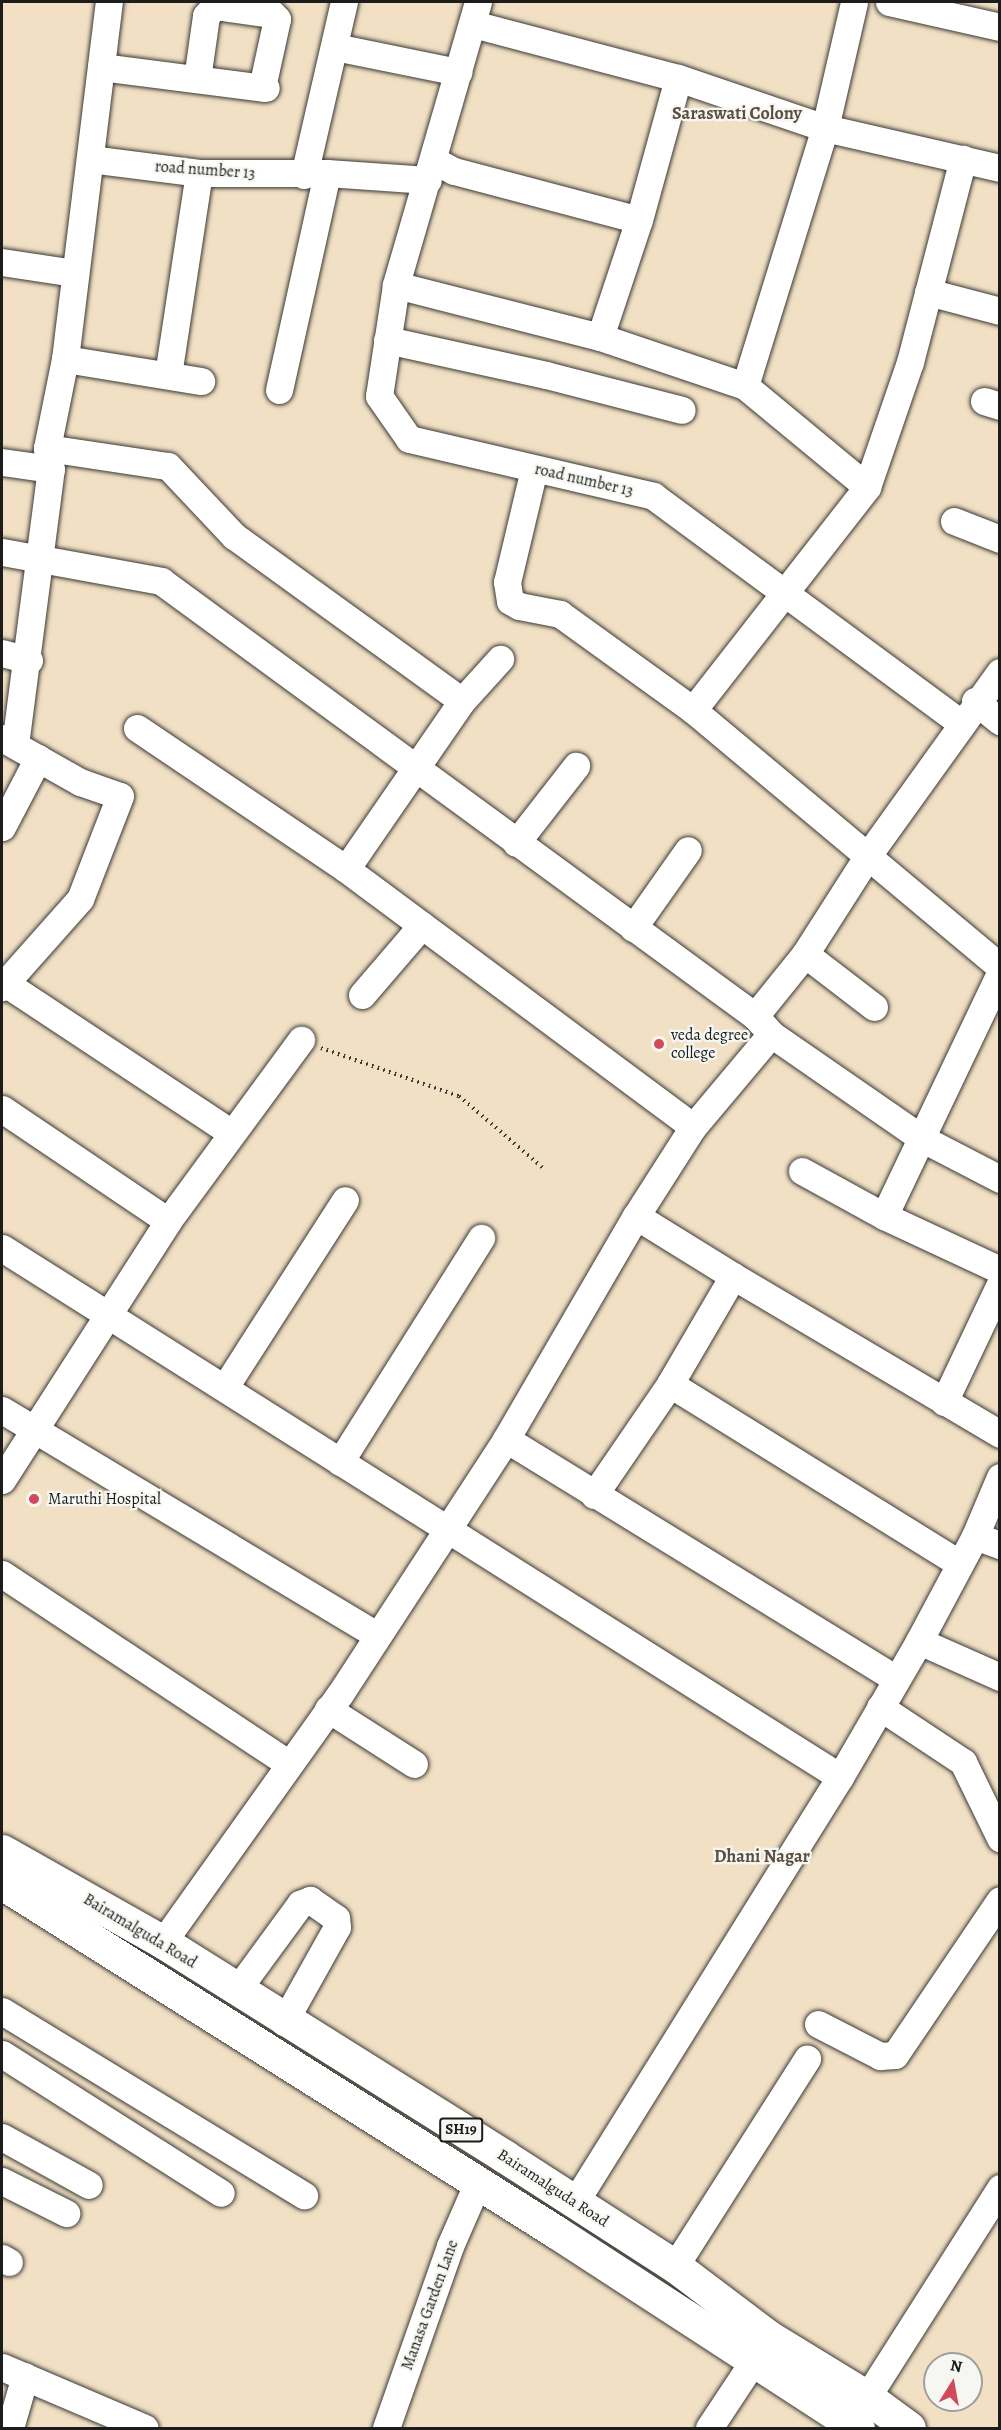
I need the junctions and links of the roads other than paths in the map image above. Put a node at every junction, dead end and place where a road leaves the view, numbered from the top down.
1 (109, 2) edge
2 (344, 2) edge
3 (854, 2) edge
4 (889, 2) edge
5 (475, 13) edge
6 (999, 27) edge
7 (335, 47) junction
8 (101, 67) junction
9 (458, 72) junction
10 (678, 78) junction
11 (197, 79) junction
12 (825, 128) junction
13 (90, 159) junction
14 (963, 159) junction
15 (999, 168) edge
16 (431, 170) junction
17 (199, 173) junction
18 (316, 174) junction
19 (639, 220) junction
20 (2, 262) edge
21 (75, 273) junction
22 (396, 285) junction
23 (928, 292) junction
24 (999, 311) edge
25 (600, 338) junction
26 (387, 340) junction
27 (65, 359) junction
28 (168, 375) junction
29 (201, 381) dead end
30 (745, 386) junction
31 (279, 390) dead end
32 (682, 410) dead end
33 (49, 458) junction
34 (2, 462) edge
35 (534, 469) junction
36 (867, 487) junction
37 (954, 521) dead end
38 (999, 539) edge
39 (2, 552) edge
40 (40, 557) junction
41 (782, 594) junction
42 (2, 653) edge
43 (500, 659) dead end
44 (29, 660) junction
45 (999, 672) edge
46 (462, 701) junction
47 (693, 710) junction
48 (968, 713) junction
49 (999, 721) edge
50 (137, 728) dead end
51 (18, 747) edge
52 (576, 766) dead end
53 (417, 772) junction
54 (2, 827) edge
55 (516, 843) junction
56 (688, 850) dead end
57 (869, 854) junction
58 (346, 869) junction
59 (422, 925) junction
60 (633, 928) junction
61 (805, 954) junction
62 (999, 967) edge
63 (999, 973) edge
64 (3, 985) edge
65 (362, 995) dead end
66 (874, 1007) dead end
67 (763, 1025) junction
68 (301, 1040) road end
69 (2, 1109) edge
70 (693, 1127) junction
71 (231, 1132) junction
72 (921, 1138) junction
73 (802, 1171) dead end
74 (999, 1179) edge
75 (345, 1200) dead end
76 (884, 1215) junction
77 (636, 1216) junction
78 (168, 1221) junction
79 (480, 1238) dead end
80 (2, 1248) edge
81 (999, 1270) edge
82 (733, 1276) junction
83 (999, 1284) edge
84 (110, 1315) junction
85 (670, 1384) junction
86 (225, 1387) junction
87 (944, 1402) junction
88 (2, 1410) edge
89 (32, 1429) junction
90 (999, 1434) edge
91 (506, 1439) junction
92 (340, 1462) junction
93 (999, 1478) edge
94 (2, 1480) edge
95 (594, 1495) junction
96 (446, 1526) junction
97 (987, 1540) edge
98 (960, 1564) junction
99 (2, 1574) edge
100 (375, 1634) junction
101 (919, 1641) junction
102 (999, 1677) edge
103 (896, 1679) junction
104 (880, 1707) junction
105 (328, 1709) junction
106 (288, 1763) junction
107 (414, 1764) dead end
108 (840, 1777) junction
109 (999, 1838) edge
110 (2, 1851) edge
111 (2, 1883) edge
112 (999, 1900) edge
113 (163, 1942) junction
114 (237, 1990) junction
115 (2, 2012) edge
116 (284, 2022) junction
117 (818, 2024) dead end
118 (2, 2055) edge
119 (807, 2059) dead end
120 (2, 2137) edge
121 (2, 2181) edge
122 (478, 2182) junction
123 (89, 2185) dead end
124 (999, 2188) edge
125 (221, 2193) dead end
126 (304, 2195) dead end
127 (575, 2202) junction
128 (66, 2213) dead end
129 (675, 2266) junction
130 (754, 2360) junction
131 (13, 2371) edge
132 (859, 2420) edge
133 (142, 2427) edge
134 (10, 2428) edge
135 (386, 2428) edge
136 (709, 2428) edge
137 (909, 2428) edge

1 - 8 street
2 - 7 street
3 - 12 street
4 - 6 street
5 - 9 street, road number 13
5 - 10 street
7 - 9 street
7 - 18 street
8 - 11 street
8 - 13 street
9 - 16 street, road number 13
10 - 12 street
10 - 19 street
11 - 11 street
12 - 14 street
12 - 30 street
13 - 17 street, road number 13
13 - 21 street
14 - 15 street
14 - 23 street
16 - 18 street, road number 13
16 - 19 street
16 - 22 street, road number 13
17 - 18 street, road number 13
17 - 28 street
18 - 31 street
19 - 25 street
20 - 21 street
21 - 27 street
22 - 25 street
22 - 26 street, road number 13
23 - 24 street
23 - 36 street
25 - 30 street
26 - 32 street
26 - 35 street, road number 13
27 - 28 street
27 - 33 street
28 - 29 street
30 - 36 street
33 - 34 street
33 - 40 street
33 - 46 street
35 - 41 street, road number 13
35 - 47 street
36 - 41 street
37 - 38 street
39 - 40 street
40 - 44 street
40 - 53 street
41 - 47 street
41 - 48 street, road number 13
42 - 44 street
43 - 46 street
44 - 51 street
45 - 48 street
46 - 53 street
47 - 57 street
48 - 49 street, road number 13
48 - 57 street
50 - 58 street
51 - 54 street
51 - 64 street
52 - 55 street
53 - 55 street
53 - 58 street
55 - 60 street
56 - 60 street
57 - 61 street
57 - 62 street
58 - 59 street
59 - 65 street
59 - 70 street
60 - 67 street
61 - 66 street
61 - 67 street
63 - 72 street
64 - 71 street
67 - 70 street
67 - 72 street
68 - 71 street
69 - 78 street
70 - 77 street
71 - 78 street
72 - 74 street
72 - 76 street
73 - 76 street
75 - 86 street
76 - 81 street
77 - 82 street
77 - 91 street
78 - 84 street
79 - 92 street
80 - 84 street
82 - 85 street
82 - 87 street
83 - 87 street
84 - 86 street
84 - 89 street
85 - 95 street
85 - 98 street
86 - 92 street
87 - 90 street
88 - 89 street
89 - 94 street
89 - 100 street
91 - 95 street
91 - 96 street
92 - 96 street
93 - 97 street
95 - 103 street
96 - 100 street
96 - 108 street
97 - 98 street
98 - 101 street
99 - 106 street
100 - 105 street
101 - 102 street
101 - 103 street
103 - 104 street
104 - 108 street
104 - 109 street
105 - 106 street
105 - 107 street
106 - 113 street
108 - 127 street
110 - 113 main road, Bairamalguda Road / SH19
111 - 122 main road, Bairamalguda Road / SH19
112 - 117 street
113 - 114 main road, Bairamalguda Road / SH19
114 - 116 main road, Bairamalguda Road / SH19
114 - 116 street
115 - 126 street
116 - 127 main road, Bairamalguda Road / SH19
118 - 125 street
119 - 129 street
120 - 123 street
121 - 128 street
122 - 130 main road, Bairamalguda Road / SH19
122 - 135 street, Manasa Garden Lane
124 - 132 street
127 - 129 main road, Bairamalguda Road / SH19
129 - 132 main road, Bairamalguda Road / SH19
130 - 132 main road, Bairamalguda Road / SH19
130 - 136 street
131 - 133 street
131 - 134 street
132 - 137 main road, Bairamalguda Road / SH19

